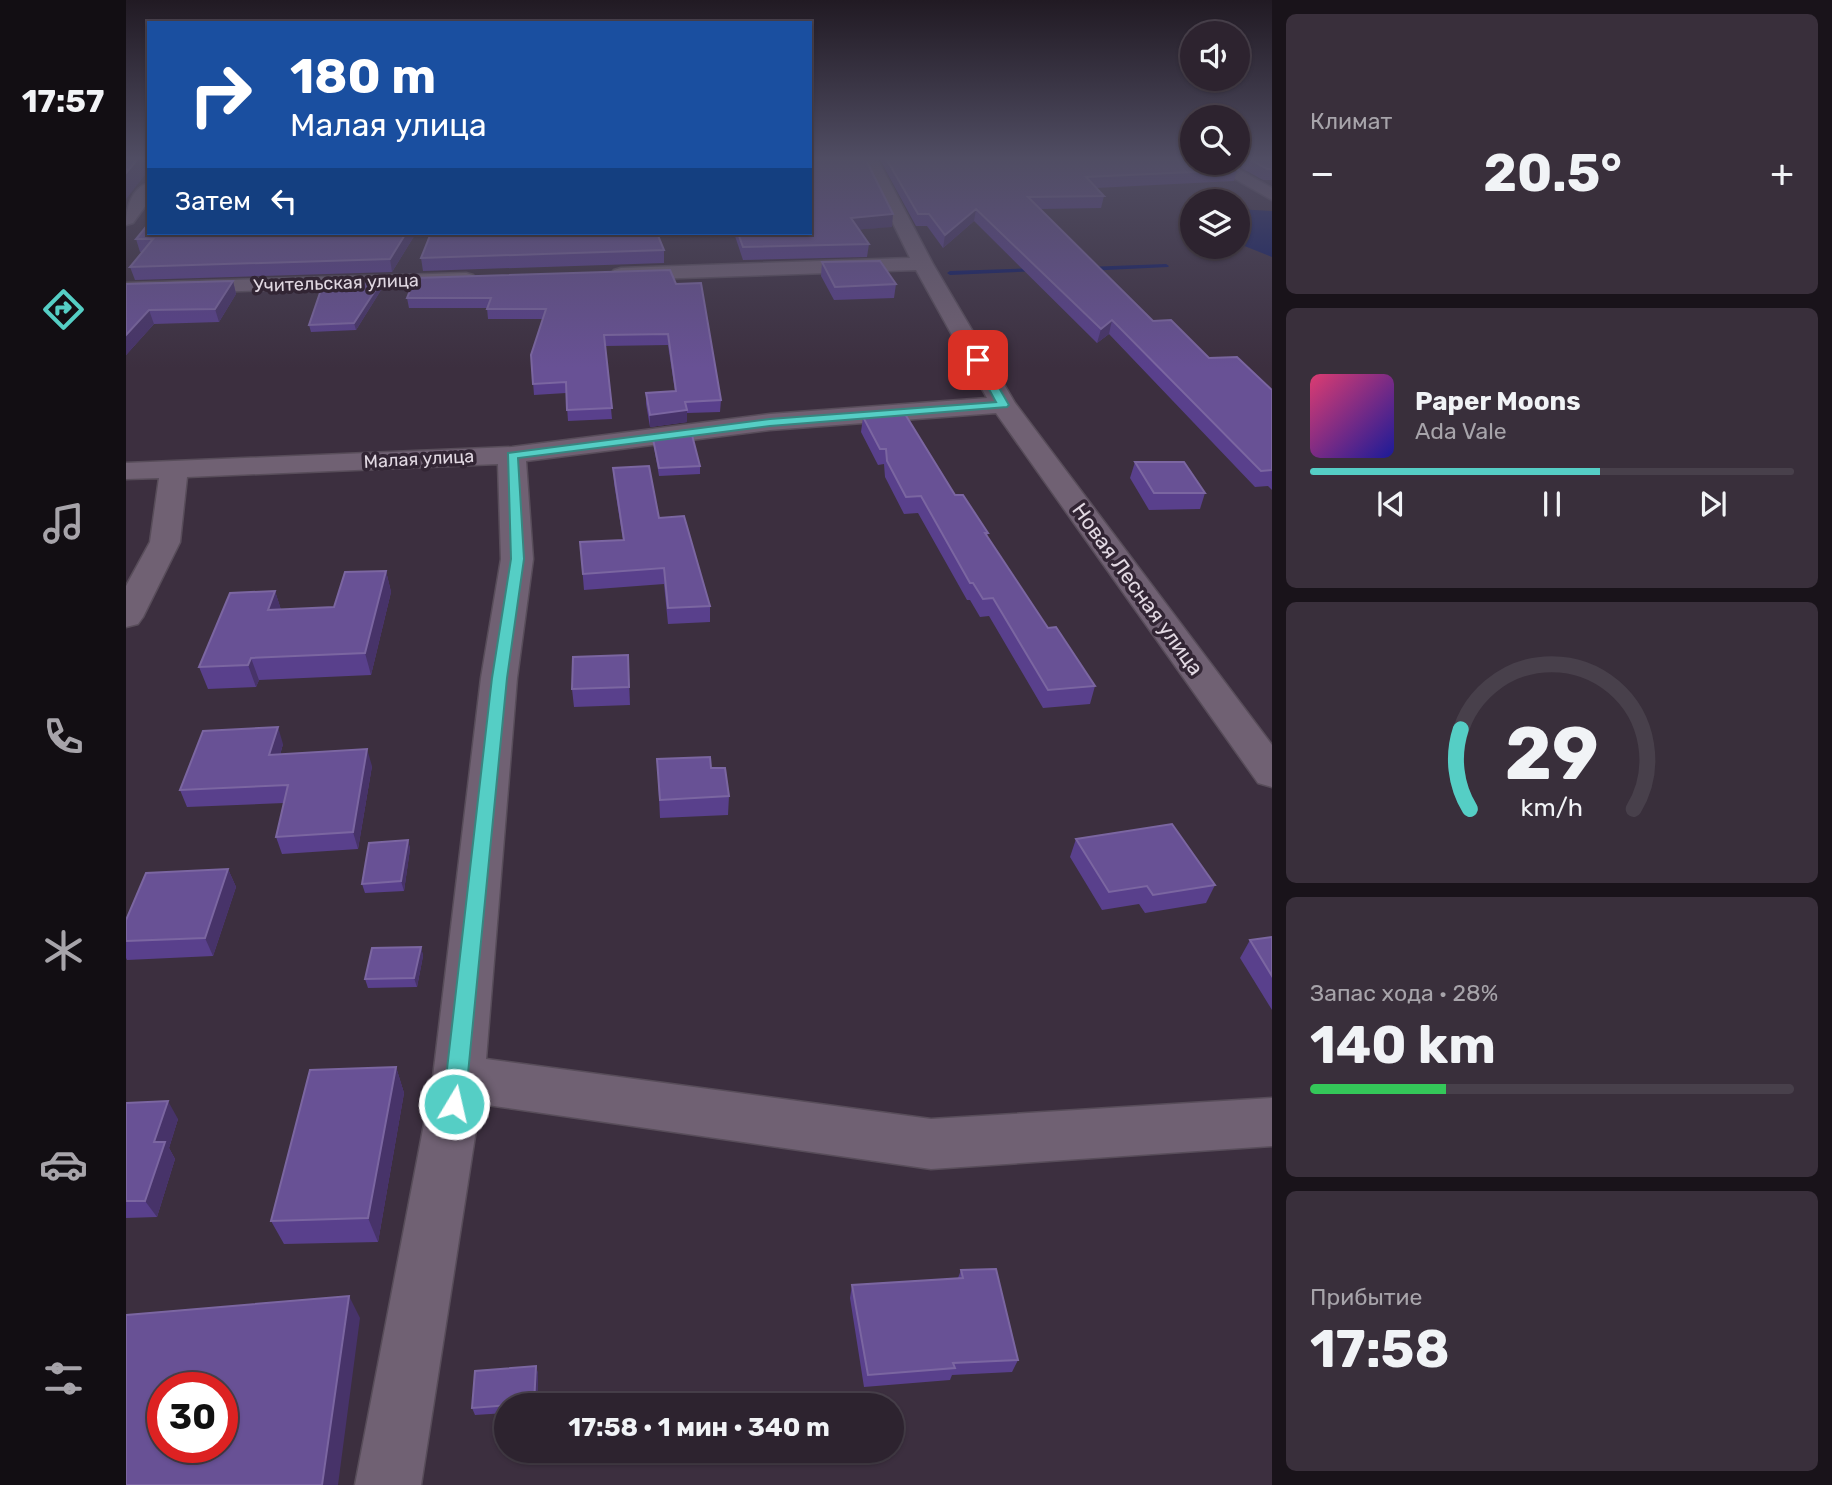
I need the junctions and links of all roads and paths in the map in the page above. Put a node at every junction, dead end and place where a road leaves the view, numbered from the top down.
1 (905, 229) edge
2 (923, 264) junction
3 (595, 275) edge
4 (488, 278) edge
5 (126, 289) edge
6 (1003, 405) junction
7 (512, 455) junction
8 (126, 471) edge
9 (174, 471) junction
10 (126, 617) edge
11 (1272, 774) edge
12 (458, 1077) junction
13 (1272, 1122) edge
14 (388, 1485) edge

1 - 2 street, Новая Лесная улица
2 - 3 street
2 - 6 street, Новая Лесная улица
4 - 5 street, Учительская улица
6 - 7 street, Малая улица
6 - 11 street, Новая Лесная улица
7 - 9 street, Малая улица
7 - 12 street
8 - 9 street, Малая улица
9 - 10 street
12 - 13 street
12 - 14 street

